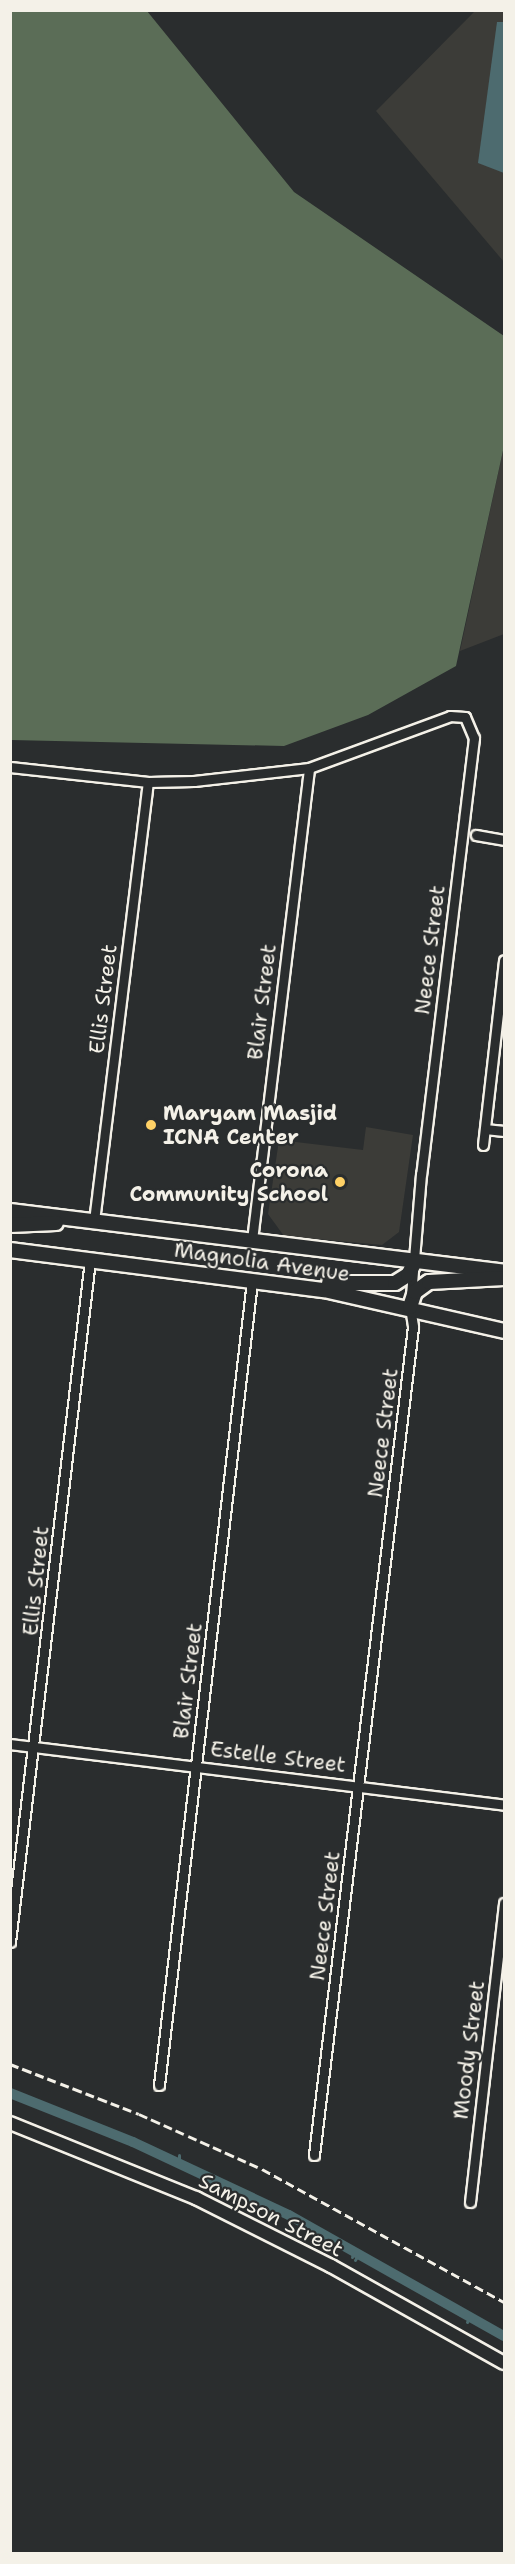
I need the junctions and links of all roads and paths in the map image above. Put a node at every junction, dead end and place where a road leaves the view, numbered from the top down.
1 (10, 767) edge
2 (309, 768) junction
3 (148, 782) junction
4 (476, 835) dead end
5 (504, 840) edge
6 (504, 960) edge
7 (500, 1046) edge
8 (485, 1129) junction
9 (504, 1131) edge
10 (483, 1145) dead end
11 (10, 1211) edge
12 (94, 1221) junction
13 (10, 1226) edge
14 (252, 1240) junction
15 (10, 1250) edge
16 (90, 1260) junction
17 (415, 1262) junction
18 (504, 1272) edge
19 (504, 1278) edge
20 (252, 1281) junction
21 (278, 1283) junction
22 (410, 1307) junction
23 (504, 1331) edge
24 (10, 1744) edge
25 (35, 1747) junction
26 (196, 1765) junction
27 (359, 1786) junction
28 (504, 1805) edge
29 (504, 1903) edge
30 (10, 1942) edge
31 (159, 2085) dead end
32 (10, 2123) edge
33 (314, 2155) dead end
34 (470, 2202) dead end
35 (504, 2364) edge

1 - 3 street
2 - 3 street
2 - 14 street, Blair Street
2 - 17 street, Neece Street
3 - 12 street, Ellis Street
4 - 5 street
6 - 7 street
7 - 8 street
8 - 9 street
8 - 10 street
11 - 12 main road, Magnolia Avenue
12 - 13 main road
12 - 14 main road, Magnolia Avenue
14 - 17 main road, Magnolia Avenue
15 - 16 main road, Magnolia Avenue
16 - 20 main road, Magnolia Avenue
16 - 25 street, Ellis Street
17 - 18 main road, Magnolia Avenue
17 - 21 main road
17 - 22 street, Neece Street
19 - 22 main road
20 - 21 main road, Magnolia Avenue
20 - 26 street, Blair Street
21 - 22 main road, Magnolia Avenue
22 - 23 main road, Magnolia Avenue
22 - 27 street, Neece Street
24 - 25 street, Estelle Street
25 - 26 street, Estelle Street
25 - 30 street, Ellis Street
26 - 27 street, Estelle Street
26 - 31 street, Blair Street
27 - 28 street, Estelle Street
27 - 33 street, Neece Street
29 - 34 street, Moody Street
32 - 35 street, Sampson Street

